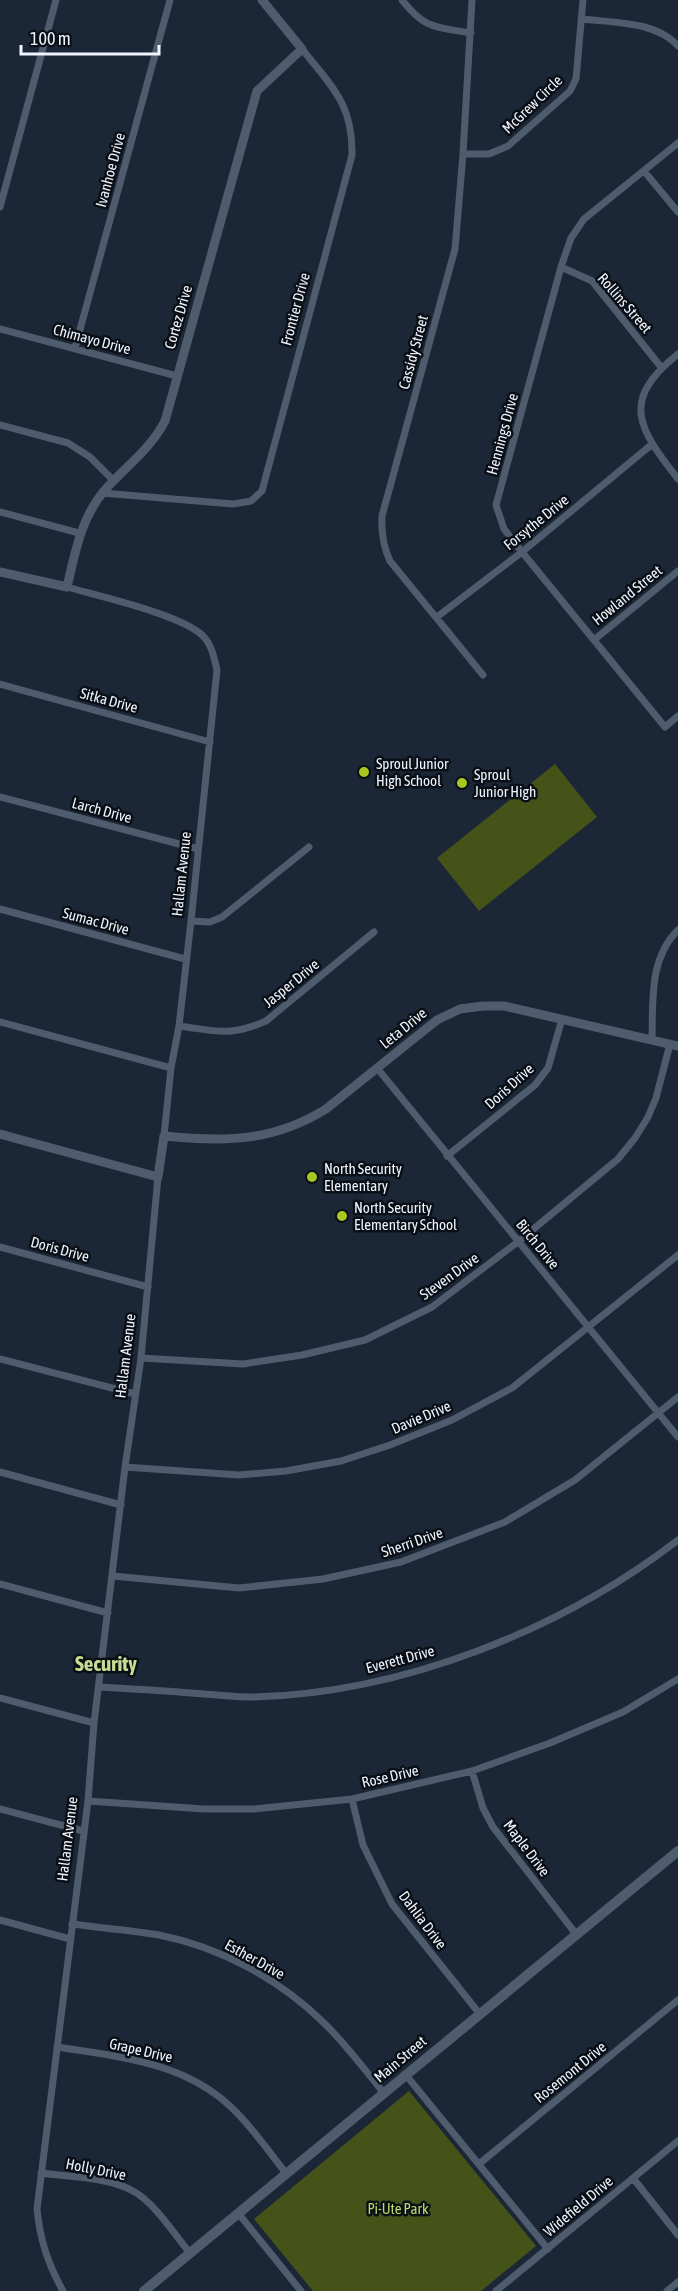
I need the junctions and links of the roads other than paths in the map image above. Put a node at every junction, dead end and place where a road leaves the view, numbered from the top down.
1 (56, 0) edge
2 (170, 0) edge
3 (262, 0) edge
4 (402, 0) edge
5 (472, 0) edge
6 (583, 0) edge
7 (582, 19) junction
8 (471, 33) junction
9 (678, 46) edge
10 (302, 49) junction
11 (678, 143) edge
12 (464, 154) junction
13 (644, 171) junction
14 (0, 207) edge
15 (678, 212) edge
16 (561, 267) junction
17 (0, 329) edge
18 (75, 348) junction
19 (678, 354) edge
20 (661, 367) junction
21 (177, 376) junction
22 (0, 425) edge
23 (651, 445) junction
24 (678, 479) edge
25 (114, 481) junction
26 (102, 493) junction
27 (0, 512) edge
28 (79, 533) junction
29 (522, 552) junction
30 (678, 571) edge
31 (0, 572) edge
32 (67, 587) junction
33 (437, 617) junction
34 (594, 640) junction
35 (483, 675) dead end
36 (0, 684) edge
37 (678, 716) edge
38 (210, 742) junction
39 (0, 797) edge
40 (309, 847) dead end
41 (198, 849) junction
42 (0, 909) edge
43 (191, 921) junction
44 (678, 930) edge
45 (374, 932) dead end
46 (185, 959) junction
47 (562, 1019) junction
48 (0, 1022) edge
49 (179, 1026) junction
50 (652, 1039) junction
51 (674, 1045) edge
52 (171, 1068) junction
53 (377, 1068) junction
54 (0, 1134) edge
55 (164, 1137) junction
56 (447, 1156) junction
57 (158, 1176) junction
58 (519, 1241) junction
59 (0, 1247) edge
60 (678, 1255) edge
61 (148, 1287) junction
62 (589, 1328) junction
63 (141, 1358) junction
64 (0, 1359) edge
65 (135, 1394) junction
66 (678, 1397) edge
67 (658, 1414) junction
68 (678, 1437) edge
69 (125, 1467) junction
70 (0, 1472) edge
71 (121, 1505) junction
72 (678, 1540) edge
73 (113, 1576) junction
74 (0, 1584) edge
75 (108, 1613) junction
76 (678, 1679) edge
77 (99, 1687) junction
78 (0, 1698) edge
79 (94, 1722) junction
80 (472, 1771) junction
81 (352, 1799) junction
82 (88, 1801) junction
83 (0, 1809) edge
84 (83, 1831) junction
85 (678, 1851) edge
86 (0, 1920) edge
87 (72, 1924) junction
88 (576, 1934) junction
89 (70, 1939) junction
90 (678, 2000) edge
91 (479, 2013) junction
92 (57, 2048) junction
93 (405, 2074) junction
94 (383, 2092) junction
95 (678, 2141) edge
96 (479, 2164) junction
97 (41, 2173) junction
98 (286, 2173) junction
99 (633, 2178) junction
100 (238, 2213) junction
101 (678, 2235) edge
102 (548, 2249) junction
103 (190, 2253) junction
104 (678, 2282) edge
105 (63, 2291) edge
106 (144, 2291) edge
107 (301, 2291) edge
108 (496, 2291) edge
109 (667, 2291) edge

1 - 14 street
2 - 18 street, Ivanhoe Drive
3 - 10 street, Frontier Drive
4 - 8 street
5 - 8 street, Cassidy Street
6 - 7 street, McGrew Circle
7 - 9 street
7 - 12 street, McGrew Circle
8 - 12 street, Cassidy Street
10 - 21 street, Cortez Drive
10 - 26 street, Frontier Drive
11 - 13 street, Hennings Drive
12 - 33 street, Cassidy Street
13 - 15 street
13 - 16 street, Hennings Drive
16 - 20 street, Rollins Street
16 - 29 street, Hennings Drive
17 - 18 street, Chimayo Drive
18 - 21 street, Chimayo Drive
19 - 20 street
20 - 23 street
21 - 25 street, Cortez Drive
22 - 25 street
23 - 24 street
23 - 29 street, Forsythe Drive
25 - 26 street, Cortez Drive
26 - 28 street, Cortez Drive
27 - 28 street
28 - 32 street, Cortez Drive
29 - 33 street, Forsythe Drive
29 - 34 street, Hennings Drive
30 - 34 street, Howland Street
31 - 32 street, Hallam Avenue
32 - 38 street, Hallam Avenue
33 - 35 street, Cassidy Street
34 - 37 street, Hennings Drive
36 - 38 street, Sitka Drive
38 - 41 street, Hallam Avenue
39 - 41 street, Larch Drive
40 - 43 street
41 - 43 street, Hallam Avenue
42 - 46 street, Sumac Drive
43 - 46 street, Hallam Avenue
44 - 50 street
45 - 49 street, Jasper Drive
46 - 49 street, Hallam Avenue
47 - 50 street, Leta Drive
47 - 53 street, Leta Drive
47 - 56 street, Doris Drive
48 - 52 street
49 - 52 street, Hallam Avenue
50 - 51 street, Leta Drive
51 - 58 street, Steven Drive
52 - 55 street, Hallam Avenue
53 - 55 street, Leta Drive
53 - 56 street, Birch Drive
54 - 57 street
55 - 57 street, Hallam Avenue
56 - 58 street, Birch Drive
57 - 61 street, Hallam Avenue
58 - 62 street, Birch Drive
58 - 63 street, Steven Drive
59 - 61 street, Doris Drive
60 - 62 street, Davie Drive
61 - 63 street, Hallam Avenue
62 - 67 street, Birch Drive
62 - 69 street, Davie Drive
63 - 65 street, Hallam Avenue
64 - 65 street
65 - 69 street, Hallam Avenue
66 - 67 street, Sherri Drive
67 - 68 street, Birch Drive
67 - 73 street, Sherri Drive
69 - 71 street, Hallam Avenue
70 - 71 street
71 - 73 street, Hallam Avenue
72 - 77 street, Everett Drive
73 - 75 street, Hallam Avenue
74 - 75 street
75 - 77 street, Hallam Avenue
76 - 80 street, Rose Drive
77 - 79 street, Hallam Avenue
78 - 79 street
79 - 82 street, Hallam Avenue
80 - 81 street, Rose Drive
80 - 88 street, Maple Drive
81 - 82 street, Rose Drive
81 - 91 street, Dahlia Drive
82 - 84 street, Hallam Avenue
83 - 84 street
84 - 87 street, Hallam Avenue
85 - 88 main road, Main Street
86 - 89 street
87 - 89 street, Hallam Avenue
87 - 94 street, Esther Drive
88 - 91 main road, Main Street
89 - 92 street, Hallam Avenue
90 - 96 street, Rosemont Drive
91 - 93 main road, Main Street
92 - 97 street, Hallam Avenue
92 - 98 street, Grape Drive
93 - 94 main road, Main Street
93 - 96 street
94 - 98 main road, Main Street
95 - 99 street, Widefield Drive
96 - 102 street
97 - 103 street, Holly Drive
97 - 105 street, Hallam Avenue
98 - 100 main road, Main Street
99 - 101 street
99 - 102 street, Widefield Drive
100 - 103 main road, Main Street
100 - 107 street
102 - 108 street, Widefield Drive
103 - 106 main road, Main Street
104 - 109 street

